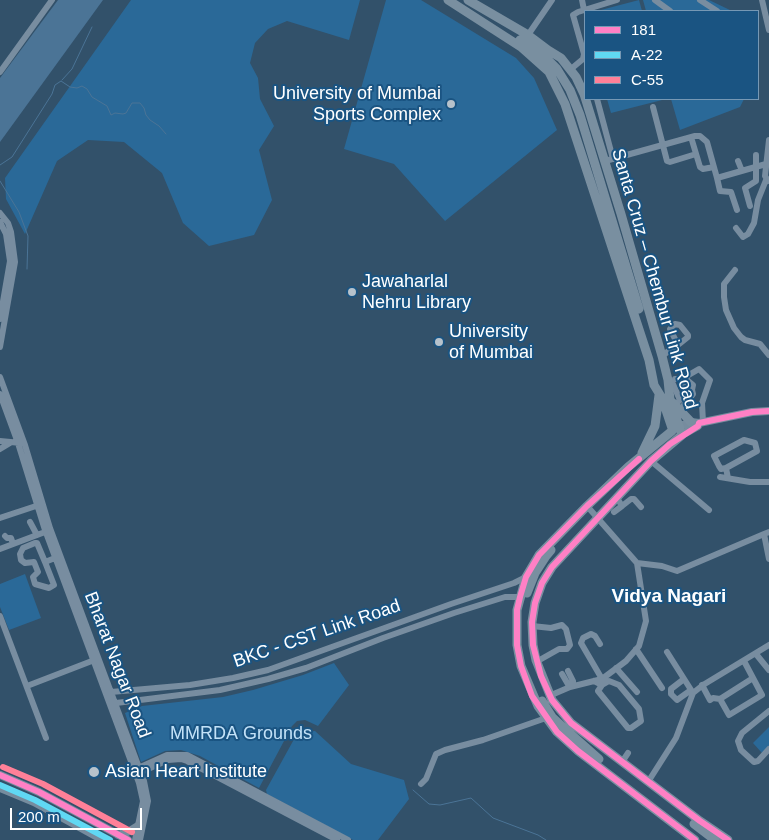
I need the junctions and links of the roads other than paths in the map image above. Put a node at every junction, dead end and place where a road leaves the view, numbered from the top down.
1 (52, 0) edge
2 (448, 0) edge
3 (456, 0) edge
4 (468, 0) edge
5 (552, 0) edge
6 (582, 0) edge
7 (617, 0) edge
8 (700, 0) edge
9 (762, 0) edge
10 (659, 1) edge
11 (584, 10) junction
12 (669, 10) edge
13 (715, 10) edge
14 (767, 11) edge
15 (769, 30) edge
16 (528, 35) junction
17 (548, 50) junction
18 (578, 63) junction
19 (584, 67) edge
20 (571, 69) junction
21 (0, 72) edge
22 (584, 94) edge
23 (586, 100) edge
24 (597, 100) edge
25 (653, 107) dead end
26 (691, 137) junction
27 (769, 140) edge
28 (662, 145) junction
29 (696, 154) junction
30 (756, 155) dead end
31 (609, 160) junction
32 (738, 161) dead end
33 (766, 164) junction
34 (714, 167) junction
35 (755, 167) junction
36 (742, 171) junction
37 (717, 178) junction
38 (768, 181) edge
39 (750, 206) dead end
40 (737, 210) dead end
41 (0, 213) edge
42 (621, 214) junction
43 (603, 220) junction
44 (0, 222) edge
45 (736, 228) dead end
46 (735, 270) dead end
47 (10, 280) junction
48 (0, 319) edge
49 (678, 345) dead end
50 (0, 347) edge
51 (769, 354) edge
52 (662, 356) junction
53 (0, 377) edge
54 (672, 380) junction
55 (654, 384) junction
56 (0, 394) edge
57 (673, 403) junction
58 (769, 411) edge
59 (698, 422) junction
60 (17, 431) junction
61 (677, 433) junction
62 (0, 441) edge
63 (10, 443) junction
64 (21, 443) junction
65 (0, 449) edge
66 (650, 451) junction
67 (652, 461) junction
68 (628, 468) junction
69 (726, 468) junction
70 (720, 477) dead end
71 (728, 478) junction
72 (769, 482) edge
73 (619, 502) junction
74 (39, 505) junction
75 (587, 506) junction
76 (641, 507) dead end
77 (709, 510) dead end
78 (614, 512) dead end
79 (0, 518) edge
80 (597, 519) junction
81 (30, 522) dead end
82 (46, 532) junction
83 (766, 533) edge
84 (36, 535) junction
85 (0, 548) edge
86 (769, 559) edge
87 (56, 561) junction
88 (637, 563) junction
89 (46, 564) junction
90 (526, 577) junction
91 (520, 597) junction
92 (451, 604) junction
93 (454, 613) junction
94 (0, 616) edge
95 (392, 625) junction
96 (532, 626) junction
97 (396, 634) junction
98 (600, 644) dead end
99 (769, 645) edge
100 (636, 649) junction
101 (667, 652) dead end
102 (756, 654) junction
103 (96, 659) junction
104 (744, 661) junction
105 (536, 662) junction
106 (616, 668) junction
107 (769, 670) edge
108 (565, 673) dead end
109 (252, 674) junction
110 (541, 676) junction
111 (753, 678) junction
112 (684, 679) junction
113 (526, 681) junction
114 (207, 682) junction
115 (255, 682) junction
116 (602, 682) junction
117 (678, 684) junction
118 (704, 684) junction
119 (569, 685) junction
120 (27, 686) junction
121 (662, 688) dead end
122 (111, 692) junction
123 (208, 692) junction
124 (636, 692) dead end
125 (690, 692) junction
126 (550, 696) junction
127 (714, 699) junction
128 (116, 703) junction
129 (769, 711) edge
130 (546, 718) junction
131 (46, 738) dead end
132 (568, 742) junction
133 (769, 749) edge
134 (628, 753) dead end
135 (622, 762) junction
136 (138, 771) junction
137 (0, 774) edge
138 (648, 782) junction
139 (421, 784) dead end
140 (0, 788) edge
141 (138, 826) junction
142 (118, 835) junction
143 (103, 840) edge
144 (128, 840) edge
145 (135, 840) edge
146 (140, 840) edge
147 (337, 840) edge
148 (348, 840) edge
149 (697, 840) edge
150 (704, 840) edge
151 (715, 840) edge
152 (728, 840) edge

1 - 21 street
2 - 43 highway, Santa Cruz – Chembur Link Road
3 - 150 highway
4 - 16 highway, Santa Cruz – Chembur Link Road
5 - 16 street
6 - 11 street
7 - 11 street
8 - 13 street
9 - 14 street
10 - 12 street
11 - 18 street
14 - 15 street
16 - 17 highway, Santa Cruz – Chembur Link Road
17 - 20 highway, Santa Cruz – Chembur Link Road
17 - 151 highway
18 - 19 street
18 - 20 street
20 - 22 highway, Santa Cruz – Chembur Link Road
23 - 31 highway, Santa Cruz – Chembur Link Road
24 - 31 street
25 - 28 street
26 - 28 street
26 - 29 street
26 - 34 street
27 - 33 street
28 - 29 street
28 - 31 street
29 - 34 street
30 - 35 street
31 - 42 highway, Santa Cruz – Chembur Link Road
32 - 36 street
33 - 35 street
33 - 38 street
34 - 37 street
35 - 36 street
35 - 39 street
36 - 37 street
37 - 40 street
38 - 45 street
41 - 47 street
42 - 43 highway
42 - 52 highway, Santa Cruz – Chembur Link Road
43 - 55 highway, Santa Cruz – Chembur Link Road
44 - 47 street
46 - 51 street
47 - 48 street
47 - 50 street
49 - 52 street
52 - 54 highway, Santa Cruz – Chembur Link Road
53 - 60 street
54 - 55 highway
54 - 57 highway, Santa Cruz – Chembur Link Road
54 - 57 street
55 - 57 highway, Santa Cruz – Chembur Link Road
55 - 68 highway
56 - 60 street
57 - 59 highway
57 - 59 street
57 - 61 highway, Santa Cruz – Chembur Link Road
57 - 66 highway
58 - 59 main road
59 - 61 main road
60 - 64 street
61 - 66 highway, Santa Cruz – Chembur Link Road
61 - 67 highway
62 - 63 street
63 - 64 street
63 - 65 street
64 - 74 street
66 - 68 highway, Santa Cruz – Chembur Link Road
67 - 73 highway
67 - 77 street
68 - 75 highway, Santa Cruz – Chembur Link Road
69 - 69 street
69 - 71 street
70 - 71 street
71 - 72 street
73 - 76 street
73 - 78 street
73 - 80 highway
74 - 79 street
74 - 82 street, Bharat Nagar Road
74 - 103 street, Bharat Nagar Road
75 - 80 street
75 - 90 highway, Santa Cruz – Chembur Link Road
80 - 88 street
80 - 96 highway
81 - 84 street
82 - 84 street
82 - 87 street, Bharat Nagar Road
83 - 86 street
83 - 88 street
84 - 85 street
87 - 89 street
87 - 103 street, Bharat Nagar Road
88 - 100 street
89 - 89 street
90 - 91 highway, Santa Cruz – Chembur Link Road
90 - 92 street, BKC - CST Link Road
91 - 93 street, BKC - CST Link Road
91 - 113 highway, Santa Cruz – Chembur Link Road
92 - 93 street
92 - 95 street, BKC - CST Link Road
93 - 97 street, BKC - CST Link Road
94 - 120 street
95 - 97 street
95 - 109 street, BKC - CST Link Road
96 - 105 highway
96 - 105 street
97 - 115 street, BKC - CST Link Road
98 - 116 street
99 - 102 street
100 - 106 street
100 - 121 street
101 - 112 street
102 - 104 street
102 - 107 street
103 - 120 street
103 - 122 street, Bharat Nagar Road
103 - 136 street, Bharat Nagar Road
104 - 111 street
104 - 118 street
105 - 110 highway
106 - 116 street
106 - 124 street
108 - 119 street
109 - 114 street, BKC - CST Link Road
109 - 115 street
110 - 113 highway
110 - 126 highway
111 - 127 street
111 - 127 street
112 - 117 street
112 - 125 street
113 - 130 highway, Santa Cruz – Chembur Link Road
114 - 122 street, BKC - CST Link Road
114 - 123 street
115 - 123 street, BKC - CST Link Road
116 - 116 street
116 - 119 street
117 - 125 street
117 - 125 street
118 - 125 street
118 - 127 street
119 - 126 street
120 - 131 street
122 - 128 street, Bharat Nagar Road
123 - 128 street, BKC - CST Link Road
125 - 138 street
126 - 135 highway
128 - 136 street, Bharat Nagar Road
129 - 133 street
130 - 132 highway, Santa Cruz – Chembur Link Road
130 - 139 street
132 - 149 highway, Santa Cruz – Chembur Link Road
132 - 149 highway
134 - 135 street
135 - 138 highway
136 - 141 street, Bharat Nagar Road
136 - 146 street, Bharat Nagar Road
136 - 147 street
136 - 148 street
137 - 142 main road
138 - 152 highway
140 - 143 main road
141 - 142 main road
141 - 145 street, Bharat Nagar Road
142 - 144 main road

